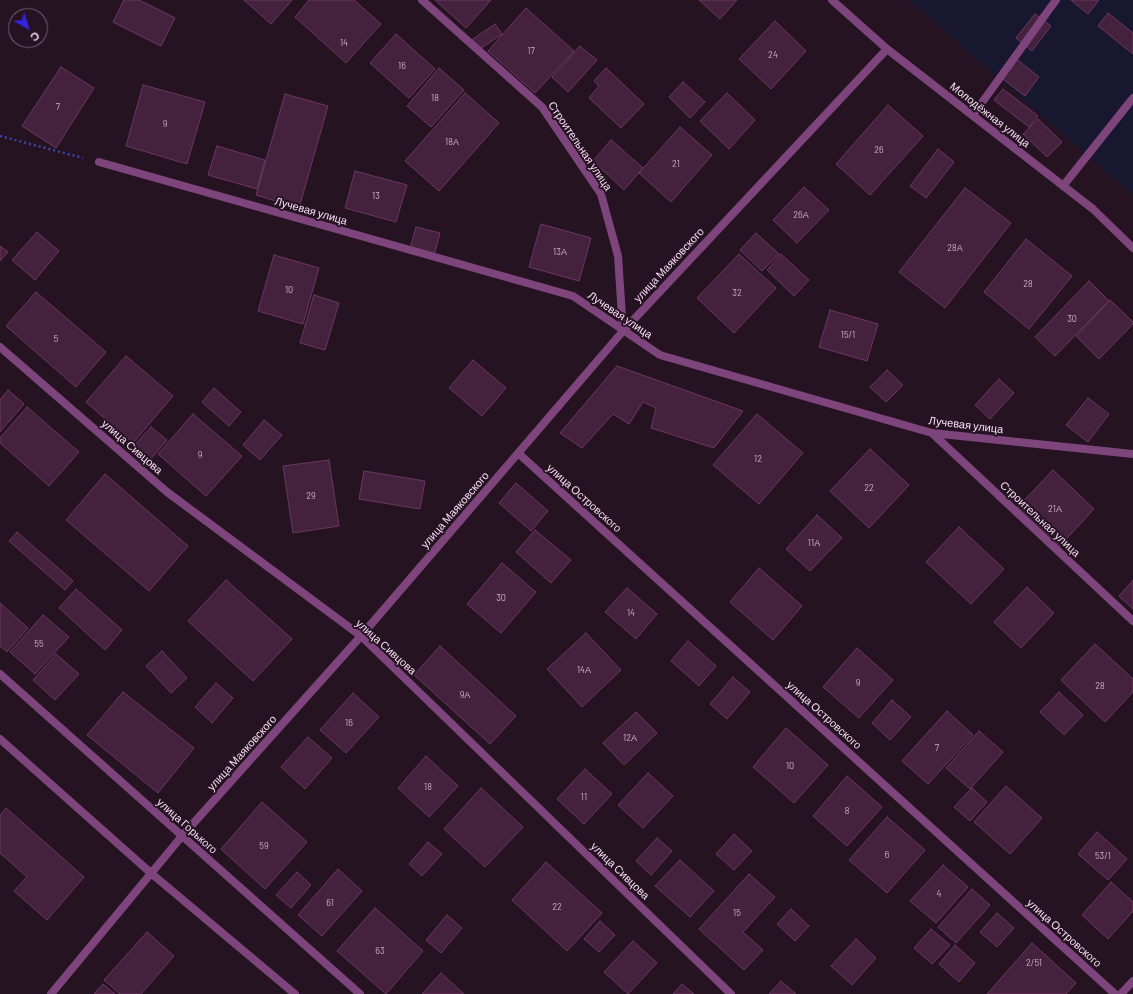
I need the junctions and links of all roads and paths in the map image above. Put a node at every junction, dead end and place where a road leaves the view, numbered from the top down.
1 (422, 0) edge
2 (832, 0) edge
3 (1056, 0) edge
4 (887, 49) junction
5 (1133, 98) edge
6 (972, 116) junction
7 (0, 136) edge
8 (99, 162) joint
9 (1063, 186) junction
10 (1133, 248) edge
11 (623, 331) junction
12 (0, 347) edge
13 (932, 433) junction
14 (518, 453) junction
15 (1133, 454) edge
16 (1133, 621) edge
17 (361, 636) junction
18 (0, 674) edge
19 (0, 739) edge
20 (182, 836) junction
21 (152, 874) junction
22 (1133, 981) edge
23 (51, 994) edge
24 (295, 994) edge
25 (360, 994) edge
26 (732, 994) edge
27 (1115, 994) edge
28 (1121, 994) edge

1 - 11 street, Строительная улица
2 - 4 street, Молодёжная улица
3 - 6 street
4 - 6 street, Молодёжная улица
4 - 11 street, улица Маяковского
5 - 9 street
6 - 9 street, Молодёжная улица
7 - 8 path
8 - 11 street, Лучевая улица
9 - 10 street, Молодёжная улица
11 - 13 street, Лучевая улица
11 - 14 street, улица Маяковского
12 - 17 street, улица Сивцова
13 - 15 street, Лучевая улица
13 - 16 street, Строительная улица
14 - 17 street, улица Маяковского
14 - 27 street, улица Островского
17 - 20 street, улица Маяковского
17 - 26 street, улица Сивцова
18 - 20 street, улица Горького
19 - 21 street
20 - 21 street, улица Маяковского
20 - 25 street, улица Горького
21 - 23 street, улица Маяковского
21 - 24 street
22 - 28 street

